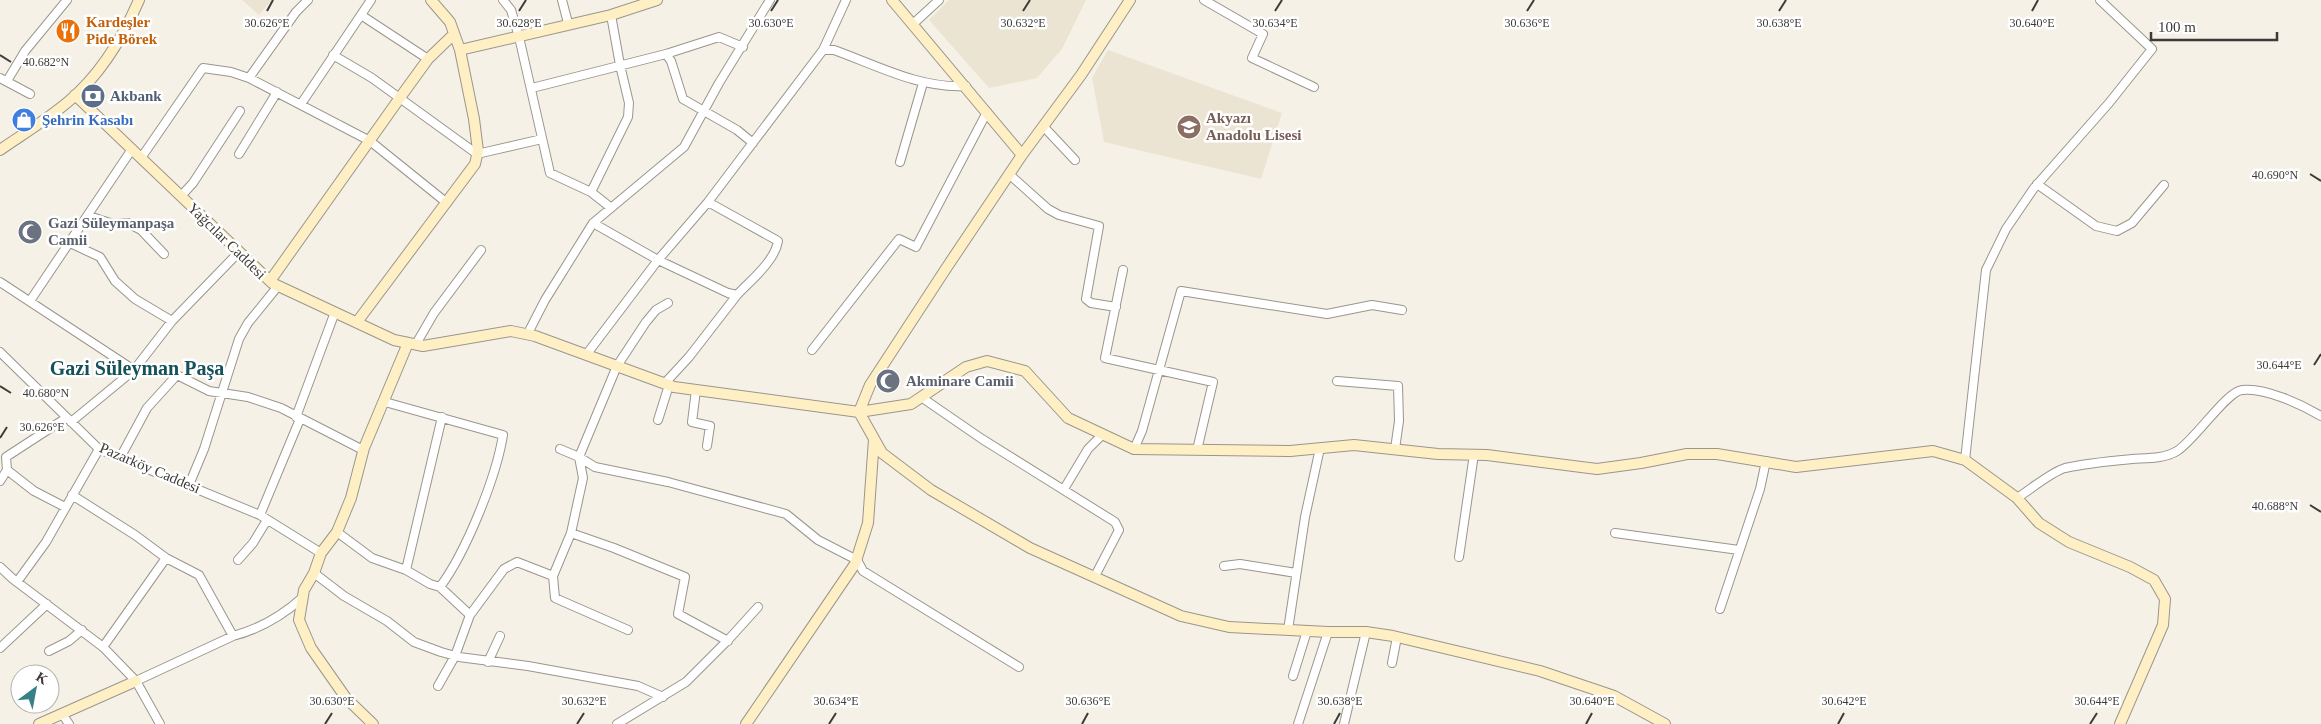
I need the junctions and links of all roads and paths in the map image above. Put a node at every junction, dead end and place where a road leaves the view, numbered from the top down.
1 (67, 0) edge
2 (139, 0) edge
3 (308, 0) edge
4 (371, 0) edge
5 (431, 0) edge
6 (503, 0) edge
7 (562, 0) edge
8 (658, 0) edge
9 (770, 0) edge
10 (846, 0) edge
11 (892, 0) edge
12 (939, 0) edge
13 (1130, 0) edge
14 (1204, 0) edge
15 (2100, 0) edge
16 (361, 14) junction
17 (611, 15) junction
18 (568, 23) junction
19 (913, 24) junction
20 (454, 34) junction
21 (519, 37) junction
22 (743, 47) junction
23 (460, 50) junction
24 (823, 50) junction
25 (666, 54) junction
26 (333, 55) junction
27 (428, 59) junction
28 (620, 65) junction
29 (249, 78) junction
30 (3, 80) edge
31 (923, 83) junction
32 (966, 86) junction
33 (1314, 87) dead end
34 (532, 88) junction
35 (277, 92) junction
36 (30, 94) dead end
37 (75, 95) junction
38 (399, 99) junction
39 (301, 104) junction
40 (704, 111) junction
41 (240, 112) dead end
42 (987, 112) junction
43 (1044, 127) junction
44 (542, 139) junction
45 (370, 141) junction
46 (753, 143) junction
47 (132, 149) junction
48 (0, 150) edge
49 (239, 154) dead end
50 (477, 154) junction
51 (1022, 155) junction
52 (141, 158) junction
53 (1076, 160) dead end
54 (900, 162) dead end
55 (1010, 175) junction
56 (2037, 184) junction
57 (2164, 185) dead end
58 (591, 192) junction
59 (181, 196) junction
60 (447, 202) junction
61 (708, 202) junction
62 (610, 207) junction
63 (89, 216) junction
64 (593, 223) junction
65 (70, 243) junction
66 (481, 250) dead end
67 (240, 252) junction
68 (164, 254) dead end
69 (658, 260) junction
70 (1123, 270) dead end
71 (0, 282) edge
72 (274, 283) junction
73 (737, 294) junction
74 (30, 301) junction
75 (668, 303) dead end
76 (1116, 307) junction
77 (1402, 310) dead end
78 (335, 312) junction
79 (172, 320) junction
80 (357, 322) junction
81 (527, 335) junction
82 (412, 343) junction
83 (812, 350) dead end
84 (0, 352) edge
85 (586, 355) junction
86 (617, 366) junction
87 (134, 370) junction
88 (1158, 370) junction
89 (1337, 381) dead end
90 (667, 384) junction
91 (696, 390) junction
92 (222, 392) junction
93 (921, 397) junction
94 (384, 402) junction
95 (860, 412) junction
96 (2321, 416) edge
97 (298, 418) junction
98 (442, 418) junction
99 (68, 420) junction
100 (658, 420) dead end
101 (1102, 434) junction
102 (874, 439) junction
103 (707, 446) dead end
104 (1320, 448) junction
105 (98, 449) junction
106 (560, 449) dead end
107 (1134, 449) junction
108 (1395, 449) junction
109 (363, 450) junction
110 (1197, 450) junction
111 (1474, 454) junction
112 (3, 455) edge
113 (579, 457) junction
114 (120, 458) junction
115 (1966, 460) junction
116 (1766, 461) junction
117 (7, 470) junction
118 (0, 481) edge
119 (189, 485) junction
120 (1064, 489) junction
121 (72, 496) junction
122 (2017, 498) junction
123 (65, 507) junction
124 (260, 515) junction
125 (267, 520) junction
126 (337, 532) junction
127 (571, 533) junction
128 (1615, 533) dead end
129 (1739, 550) junction
130 (321, 553) junction
131 (1459, 557) dead end
132 (166, 558) junction
133 (238, 560) dead end
134 (856, 560) junction
135 (1224, 566) dead end
136 (0, 567) edge
137 (406, 570) junction
138 (314, 573) junction
139 (1296, 573) junction
140 (553, 576) junction
141 (1095, 576) junction
142 (17, 582) junction
143 (440, 587) junction
144 (302, 598) junction
145 (48, 604) junction
146 (758, 607) dead end
147 (1720, 609) dead end
148 (470, 615) junction
149 (82, 630) junction
150 (628, 630) dead end
151 (1288, 630) junction
152 (1307, 631) junction
153 (1328, 632) junction
154 (1366, 632) junction
155 (233, 636) junction
156 (500, 636) dead end
157 (1397, 637) junction
158 (728, 641) junction
159 (103, 647) junction
160 (0, 648) edge
161 (49, 651) dead end
162 (455, 656) junction
163 (488, 662) junction
164 (1392, 663) dead end
165 (1019, 667) dead end
166 (1293, 676) dead end
167 (136, 681) junction
168 (438, 686) dead end
169 (663, 696) junction
170 (62, 714) junction
171 (39, 724) edge
172 (69, 724) edge
173 (160, 724) edge
174 (371, 724) edge
175 (617, 724) edge
176 (746, 724) edge
177 (1298, 724) edge
178 (1344, 724) edge
179 (1665, 724) edge
180 (2120, 724) edge

1 - 30 street
2 - 37 main road
3 - 29 street
4 - 16 street
5 - 20 main road
6 - 21 street
7 - 18 street
8 - 17 main road
9 - 22 street
10 - 24 street
11 - 19 main road
12 - 19 street
13 - 43 main road
14 - 33 street
15 - 56 street
16 - 26 street
16 - 27 street
17 - 18 main road
17 - 28 street
18 - 21 main road
19 - 32 main road
20 - 23 main road
20 - 27 main road
21 - 23 main road
21 - 34 street
22 - 25 street
22 - 40 street
23 - 50 main road
24 - 31 street
24 - 46 street
25 - 28 street
25 - 40 street
26 - 38 street
26 - 39 street
27 - 38 main road
28 - 34 street
28 - 58 street
29 - 35 street
29 - 52 street
30 - 36 street
31 - 32 street
31 - 54 street
32 - 42 main road
34 - 44 street
35 - 39 street
35 - 49 street
37 - 47 main road, Yağcılar Caddesi
37 - 48 main road
38 - 45 main road
38 - 50 street
39 - 45 street
40 - 46 street
40 - 62 street
41 - 59 street
42 - 51 main road
42 - 83 street
43 - 51 main road
43 - 53 street
44 - 50 street
44 - 58 street
45 - 60 street
45 - 72 main road
46 - 61 street
47 - 52 main road, Yağcılar Caddesi
47 - 63 street
50 - 60 main road
51 - 55 main road
52 - 59 main road, Yağcılar Caddesi
55 - 76 street
55 - 95 main road
56 - 57 street
56 - 115 street
58 - 62 street
59 - 67 main road, Yağcılar Caddesi
60 - 80 main road
61 - 69 street
61 - 73 street
62 - 64 street
63 - 65 street
63 - 68 street
64 - 69 street
64 - 81 street
65 - 74 street
65 - 79 street
66 - 82 street
67 - 72 main road, Yağcılar Caddesi
67 - 79 street
69 - 73 street
69 - 85 street
70 - 76 street
71 - 74 street
72 - 78 main road, Yağcılar Caddesi
72 - 92 street
73 - 90 street
74 - 87 street
75 - 86 street
76 - 88 street
77 - 88 street
78 - 80 main road, Yağcılar Caddesi
78 - 97 street
79 - 87 street
80 - 82 main road, Yağcılar Caddesi
81 - 82 main road, Yağcılar Caddesi
81 - 85 main road, Yağcılar Caddesi
82 - 94 main road
84 - 99 street, Pazarköy Caddesi
85 - 86 main road, Yağcılar Caddesi
86 - 90 main road, Yağcılar Caddesi
86 - 113 street
87 - 99 street
88 - 107 street
88 - 110 street
89 - 108 street
90 - 91 main road, Yağcılar Caddesi
90 - 100 street
91 - 95 main road, Yağcılar Caddesi
91 - 103 street
92 - 97 street
92 - 114 street
92 - 119 street
93 - 95 main road, Yağcılar Caddesi
93 - 101 main road, Yağcılar Caddesi
93 - 120 street
94 - 98 street
94 - 109 main road
95 - 102 main road
96 - 122 street
97 - 109 street
97 - 124 street
98 - 137 street
98 - 143 street
99 - 105 street, Pazarköy Caddesi
99 - 112 street
101 - 107 main road, Yağcılar Caddesi
101 - 120 street
102 - 134 main road
102 - 141 main road
104 - 108 main road
104 - 110 main road
104 - 139 street
105 - 114 street, Pazarköy Caddesi
105 - 121 street
106 - 113 street
107 - 110 main road
108 - 111 main road
109 - 126 main road
111 - 116 main road
111 - 131 street
112 - 117 street
113 - 127 street
113 - 134 street
114 - 119 street, Pazarköy Caddesi
115 - 116 main road
115 - 122 main road
116 - 129 street
117 - 118 street
117 - 123 street
119 - 124 street, Pazarköy Caddesi
120 - 141 street
121 - 123 street
121 - 132 street
122 - 180 main road
123 - 142 street
124 - 125 street, Pazarköy Caddesi
125 - 130 street, Pazarköy Caddesi
125 - 133 street
126 - 130 main road
126 - 137 street
127 - 140 street
127 - 158 street
128 - 129 street
129 - 147 street
130 - 138 main road
132 - 155 street
132 - 159 street
134 - 165 street
134 - 176 main road
135 - 139 street
136 - 142 street
137 - 143 street
138 - 144 main road
138 - 162 street
139 - 151 street
140 - 148 street
140 - 150 street
141 - 151 main road
142 - 145 street
143 - 148 street
144 - 155 street
144 - 174 main road
145 - 149 street
145 - 160 street
146 - 158 street
148 - 162 street
149 - 159 street
149 - 161 street
151 - 152 main road
152 - 153 main road
152 - 166 street
153 - 154 main road
153 - 177 street
154 - 157 main road
154 - 178 street
155 - 167 street
156 - 163 street
157 - 164 street
157 - 179 main road
158 - 169 street
159 - 167 street
162 - 163 street
162 - 168 street
163 - 169 street
167 - 170 main road
167 - 173 street
169 - 175 street
170 - 171 main road
170 - 172 street

